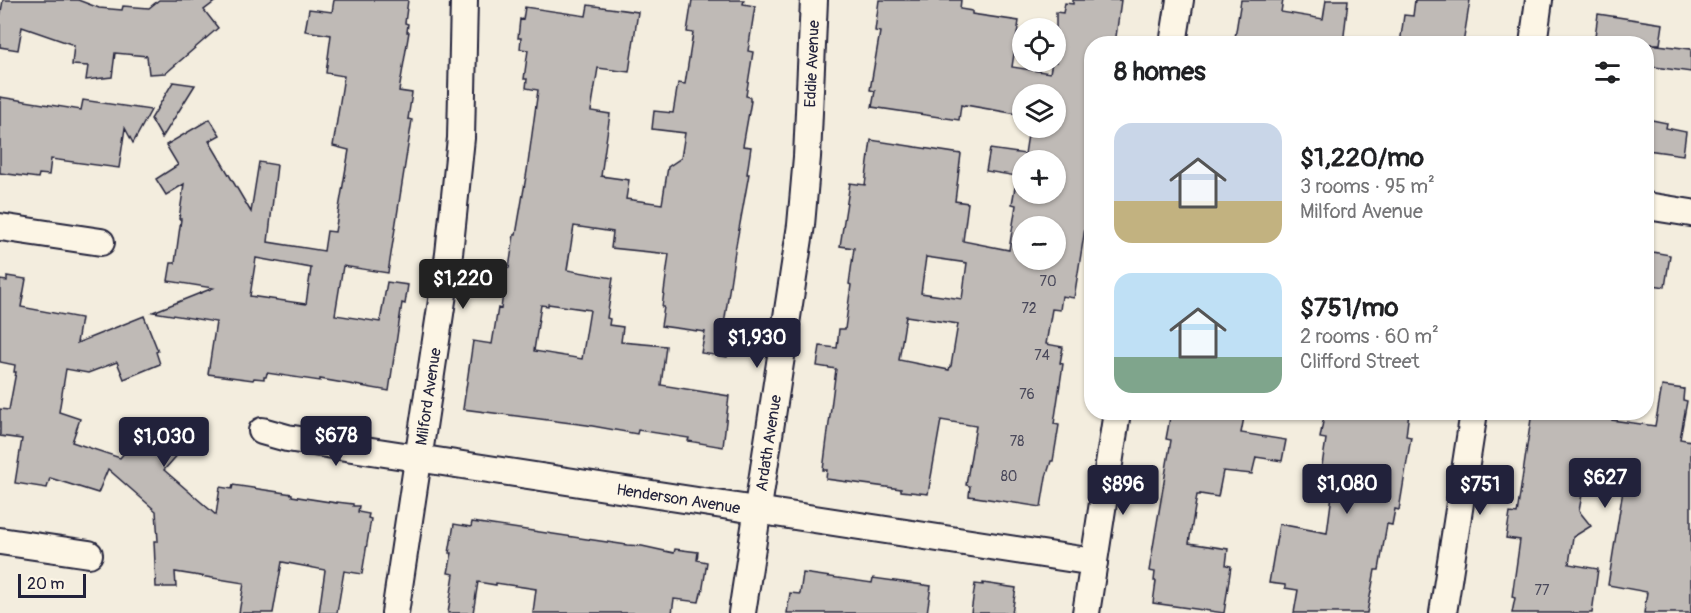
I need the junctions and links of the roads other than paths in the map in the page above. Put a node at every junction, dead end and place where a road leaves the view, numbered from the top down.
1 (464, 0) edge
2 (814, 0) edge
3 (1180, 0) edge
4 (1539, 0) edge
5 (1174, 36) edge
6 (1534, 36) edge
7 (809, 129) joint
8 (1654, 207) edge
9 (1691, 213) edge
10 (0, 226) edge
11 (101, 242) dead end
12 (1116, 420) edge
13 (1473, 420) edge
14 (262, 431) dead end
15 (419, 458) junction
16 (758, 510) junction
17 (0, 541) edge
18 (89, 554) dead end
19 (1094, 562) junction
20 (395, 613) edge
21 (742, 613) edge
22 (1086, 613) edge
23 (1443, 613) edge

1 - 15 street, Milford Avenue
2 - 7 street, Eddie Avenue
3 - 5 street
4 - 6 street
7 - 16 street, Ardath Avenue
8 - 9 street
10 - 11 street
12 - 19 street
13 - 23 street
14 - 15 street, Henderson Avenue
15 - 16 street, Henderson Avenue
15 - 20 street, Milford Avenue
16 - 19 street, Henderson Avenue
16 - 21 street, Ardath Avenue
17 - 18 street
19 - 22 street

